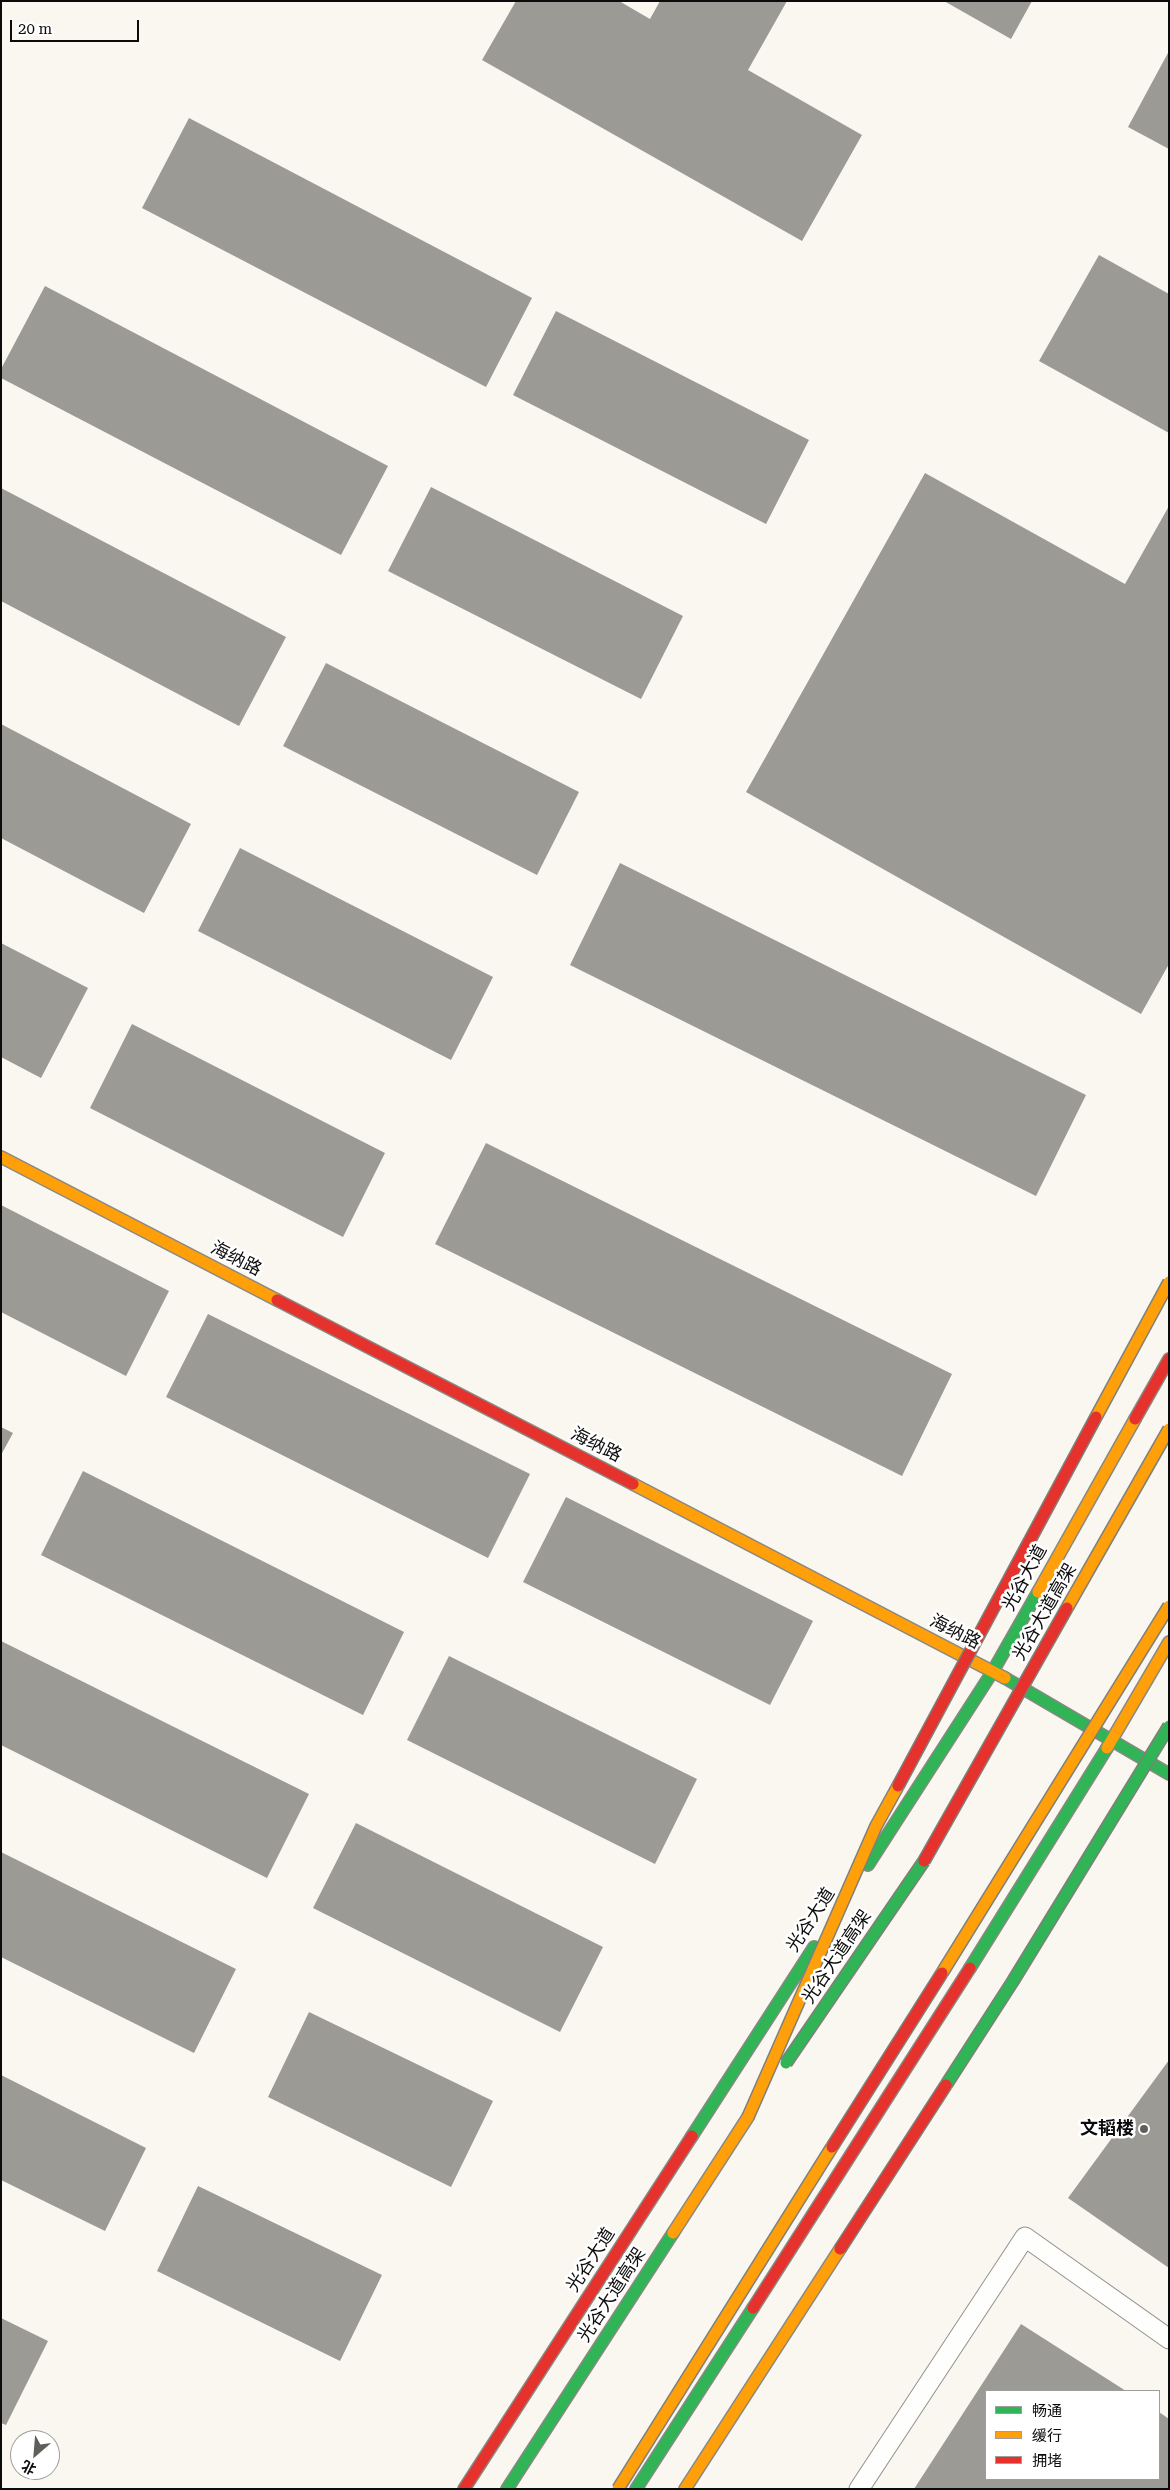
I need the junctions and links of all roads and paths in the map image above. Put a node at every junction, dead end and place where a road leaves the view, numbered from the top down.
1 (1, 1157) edge
2 (1169, 1282) edge
3 (1169, 1359) edge
4 (1169, 1429) edge
5 (1169, 1606) edge
6 (1169, 1642) edge
7 (993, 1671) junction
8 (1169, 1726) edge
9 (1112, 1740) junction
10 (1169, 1774) edge
11 (748, 2117) junction
12 (1169, 2338) edge
13 (464, 2489) edge
14 (507, 2489) edge
15 (618, 2489) edge
16 (636, 2489) edge
17 (685, 2489) edge
18 (858, 2489) edge

1 - 7 main road, 海纳路
2 - 11 main road, bridge
3 - 7 main road, 光谷大道
4 - 11 main road, 光谷大道高架, bridge
5 - 15 main road, bridge
6 - 9 main road
7 - 9 main road, 海纳路
7 - 13 main road, 光谷大道
8 - 17 main road, bridge
9 - 10 main road, 海纳路
9 - 16 main road
11 - 14 main road, 光谷大道高架
12 - 18 lane

